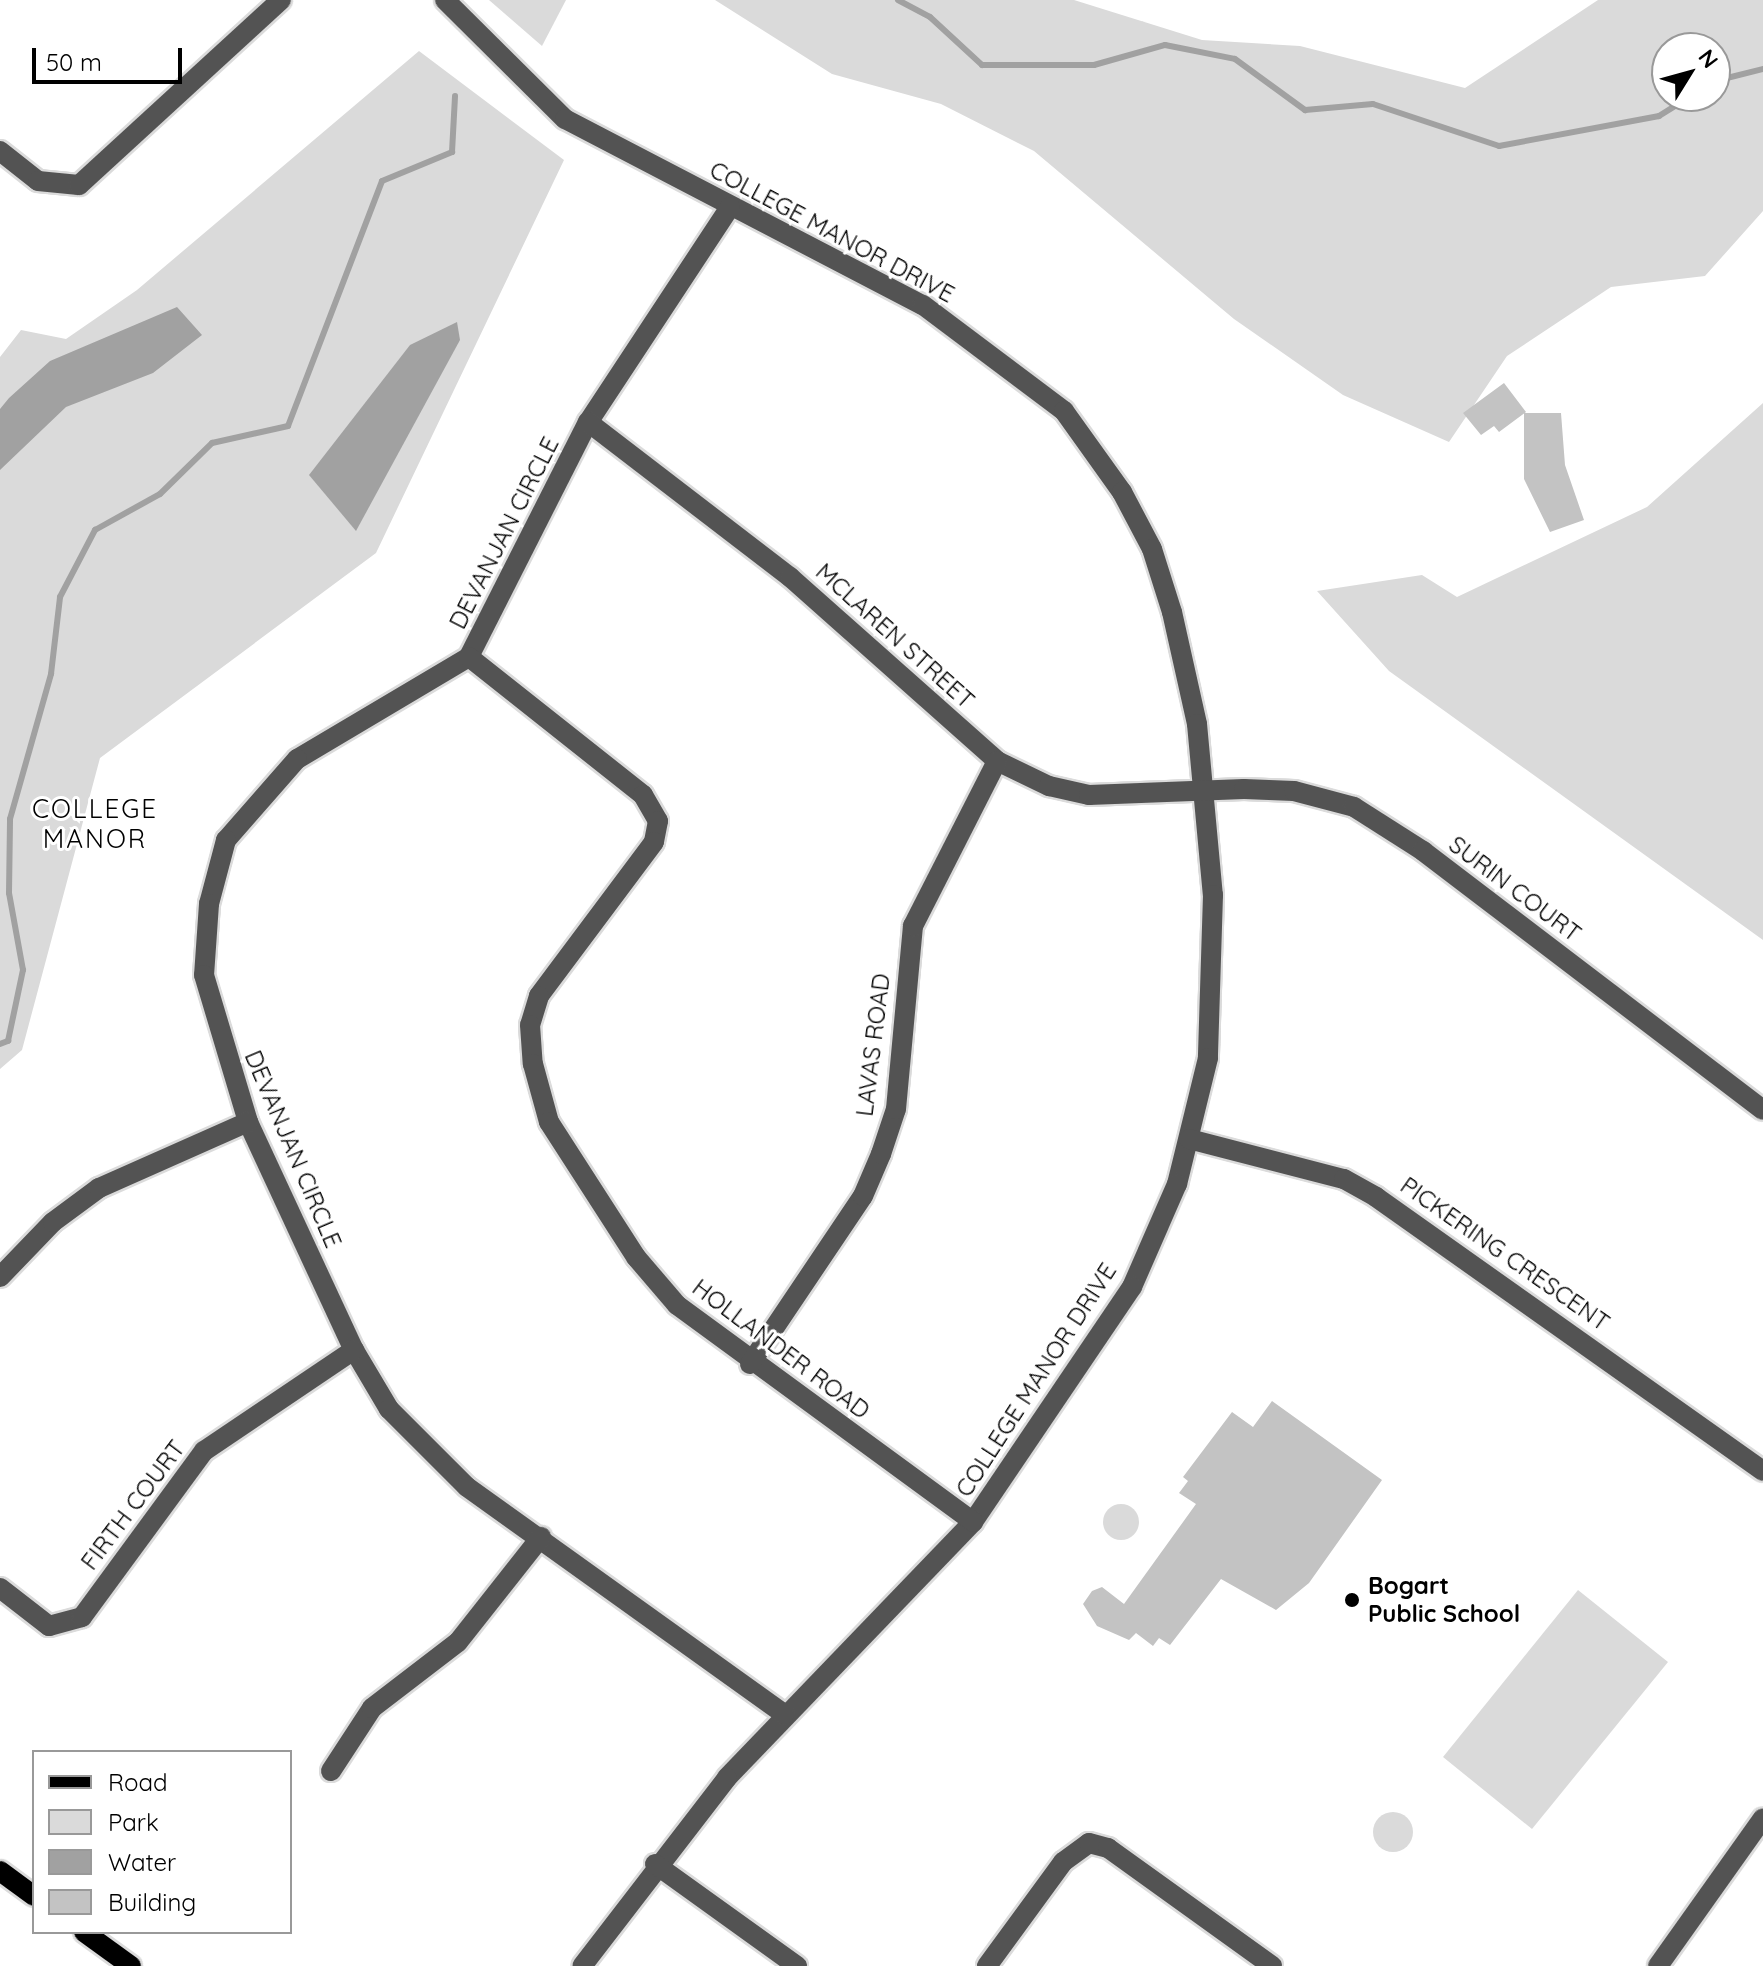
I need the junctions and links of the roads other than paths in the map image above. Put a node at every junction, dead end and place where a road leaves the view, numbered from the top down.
1 (281, 0) edge
2 (445, 0) edge
3 (0, 151) edge
4 (730, 207) junction
5 (588, 422) junction
6 (469, 657) junction
7 (997, 761) junction
8 (1202, 787) junction
9 (1763, 1110) edge
10 (248, 1122) junction
11 (1189, 1139) junction
12 (0, 1277) edge
13 (354, 1350) junction
14 (750, 1364) junction
15 (1763, 1471) edge
16 (973, 1522) junction
17 (541, 1537) junction
18 (0, 1588) edge
19 (784, 1714) junction
20 (331, 1771) dead end
21 (1763, 1818) edge
22 (655, 1864) junction
23 (0, 1871) edge
24 (32, 1895) edge
25 (87, 1934) edge
26 (131, 1966) edge
27 (582, 1966) edge
28 (797, 1966) edge
29 (987, 1966) edge
30 (1272, 1966) edge
31 (1658, 1966) edge

1 - 3 street
2 - 4 street, COLLEGE MANOR DRIVE
4 - 5 street, DEVANJAN CIRCLE
4 - 8 street, COLLEGE MANOR DRIVE
5 - 6 street, DEVANJAN CIRCLE
5 - 7 street, MCLAREN STREET
6 - 10 street, DEVANJAN CIRCLE
6 - 14 street, HOLLANDER ROAD
7 - 8 street, MCLAREN STREET
7 - 14 street, LAVAS ROAD
8 - 9 street, SURIN COURT
8 - 11 street, COLLEGE MANOR DRIVE
10 - 12 street
10 - 13 street, DEVANJAN CIRCLE
11 - 15 street, PICKERING CRESCENT
11 - 16 street, COLLEGE MANOR DRIVE
13 - 17 street, DEVANJAN CIRCLE
13 - 18 street, FIRTH COURT
14 - 16 street, HOLLANDER ROAD
16 - 19 street, COLLEGE MANOR DRIVE
17 - 19 street, DEVANJAN CIRCLE
17 - 20 street
19 - 22 street, COLLEGE MANOR DRIVE
21 - 31 street
22 - 27 street, COLLEGE MANOR DRIVE
22 - 28 street
23 - 24 main road
25 - 26 main road
29 - 30 street

